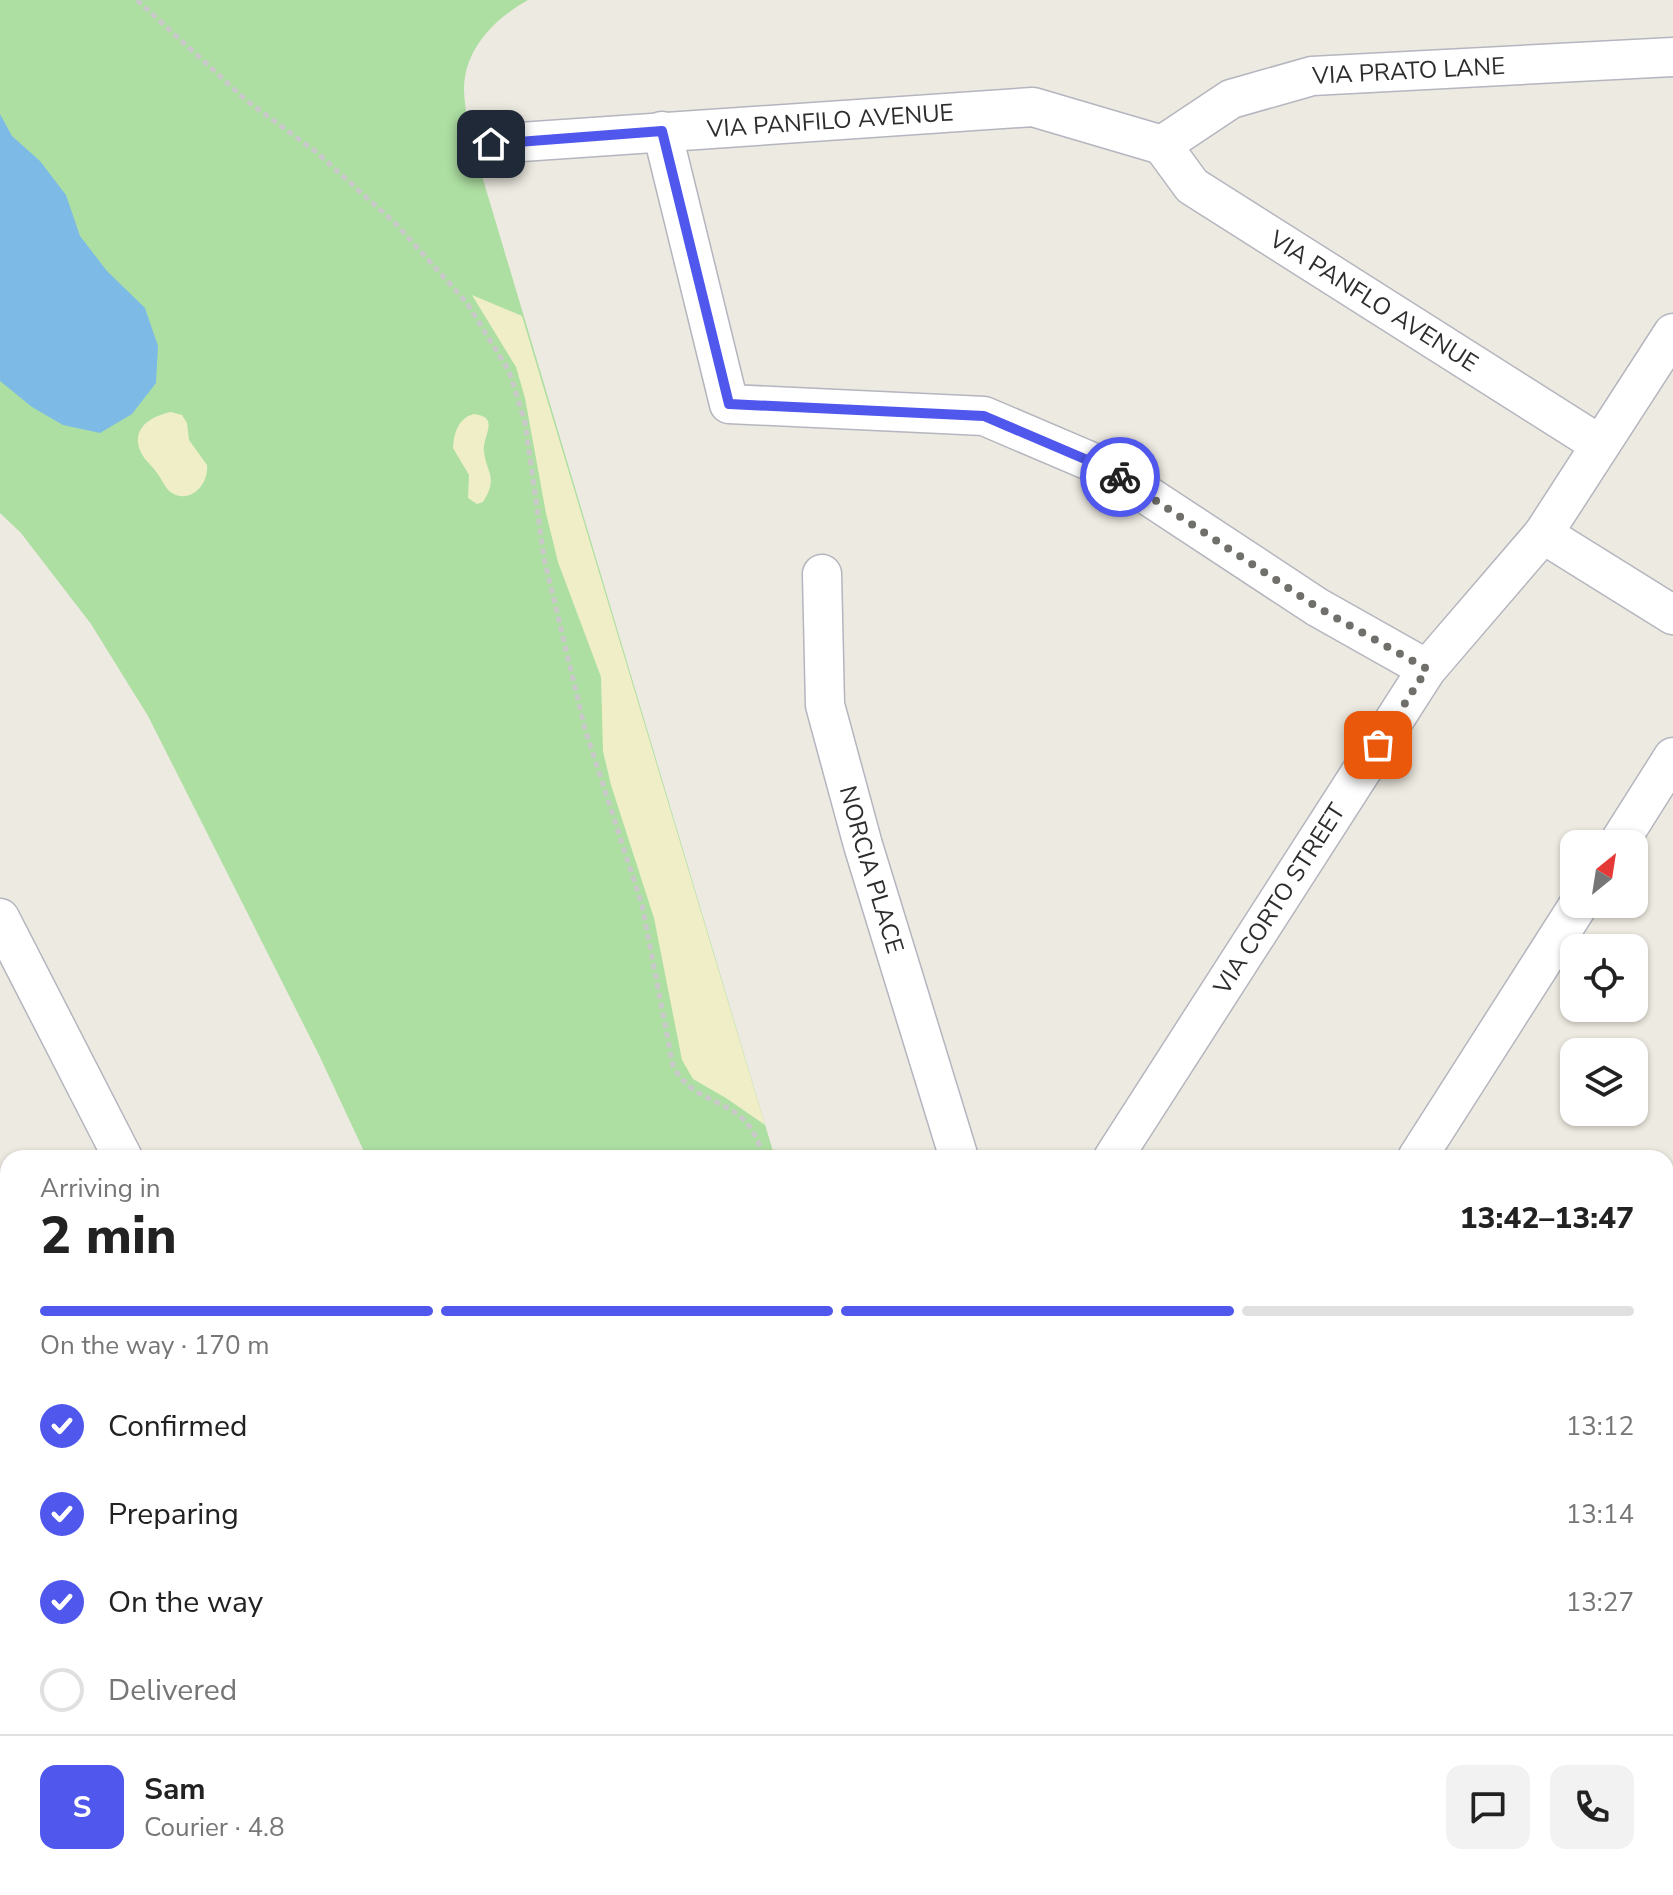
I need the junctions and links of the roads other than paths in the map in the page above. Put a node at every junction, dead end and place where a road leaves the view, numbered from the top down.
1 (1673, 57) edge
2 (662, 131) junction
3 (491, 144) dead end
4 (1162, 145) junction
5 (1673, 333) edge
6 (1599, 444) junction
7 (1543, 534) junction
8 (822, 574) dead end
9 (1673, 615) edge
10 (1427, 669) junction
11 (1673, 757) edge
12 (1627, 830) edge
13 (0, 918) edge
14 (1570, 918) edge
15 (119, 1150) edge
16 (957, 1150) edge
17 (1118, 1150) edge
18 (1422, 1150) edge

1 - 4 street, VIA PRATO LANE
2 - 3 street, VIA PANFILO AVENUE
2 - 4 street, VIA PANFILO AVENUE
2 - 10 street
4 - 6 street, VIA PANFLO AVENUE
5 - 6 street, VIA CORTO STREET
6 - 7 street, VIA CORTO STREET
7 - 9 street
7 - 10 street, VIA CORTO STREET
8 - 16 street, NORCIA PLACE
10 - 17 street, VIA CORTO STREET
11 - 12 street
13 - 15 street
14 - 18 street

